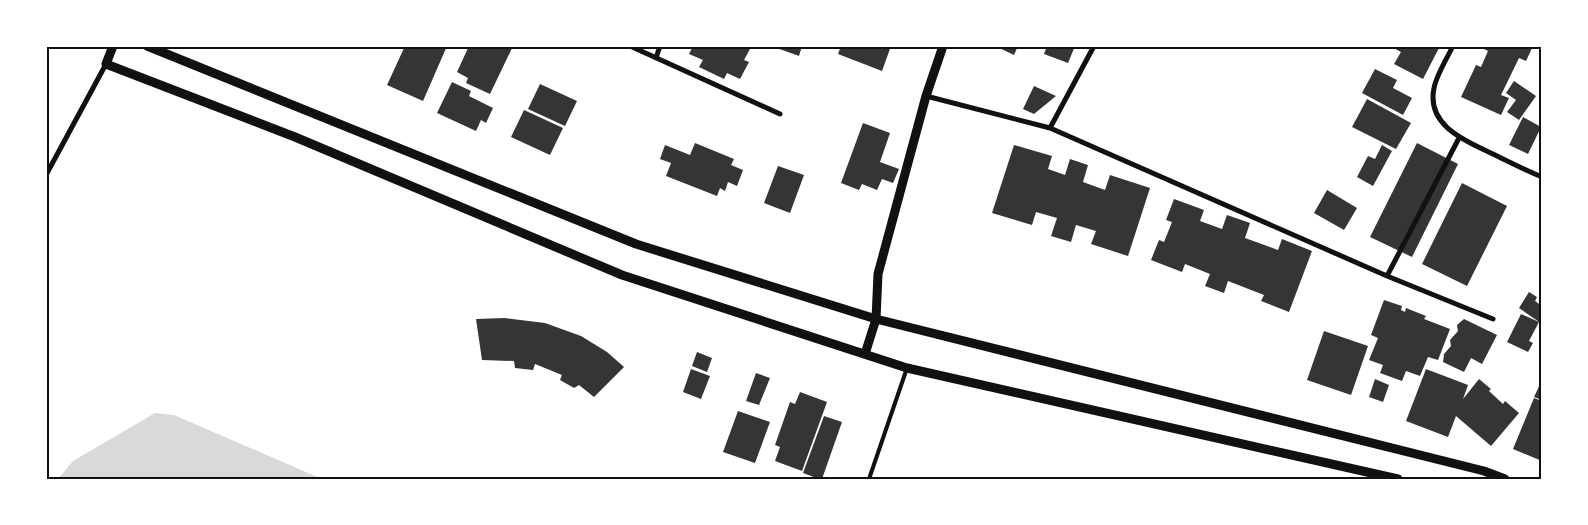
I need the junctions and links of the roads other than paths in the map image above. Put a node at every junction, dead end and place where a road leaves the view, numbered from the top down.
1 (113, 46) edge
2 (147, 46) edge
3 (630, 46) edge
4 (660, 46) edge
5 (943, 46) edge
6 (1094, 46) edge
7 (1453, 46) edge
8 (656, 58) junction
9 (106, 64) junction
10 (926, 96) junction
11 (780, 114) dead end
12 (1050, 128) junction
13 (1459, 138) junction
14 (46, 175) edge
15 (1542, 177) edge
16 (1386, 276) junction
17 (1493, 319) dead end
18 (876, 320) junction
19 (865, 354) junction
20 (907, 368) junction
21 (869, 479) edge
22 (1398, 479) edge
23 (1505, 479) edge

1 - 9 street
2 - 18 street
3 - 8 street
4 - 8 street
5 - 10 street
6 - 12 street
7 - 13 street
8 - 11 street
9 - 14 street
9 - 19 street
10 - 12 street
10 - 18 street
12 - 16 street
13 - 15 street
13 - 16 street
16 - 17 street
18 - 19 street
18 - 23 street
19 - 20 street
20 - 21 lane
20 - 22 street

